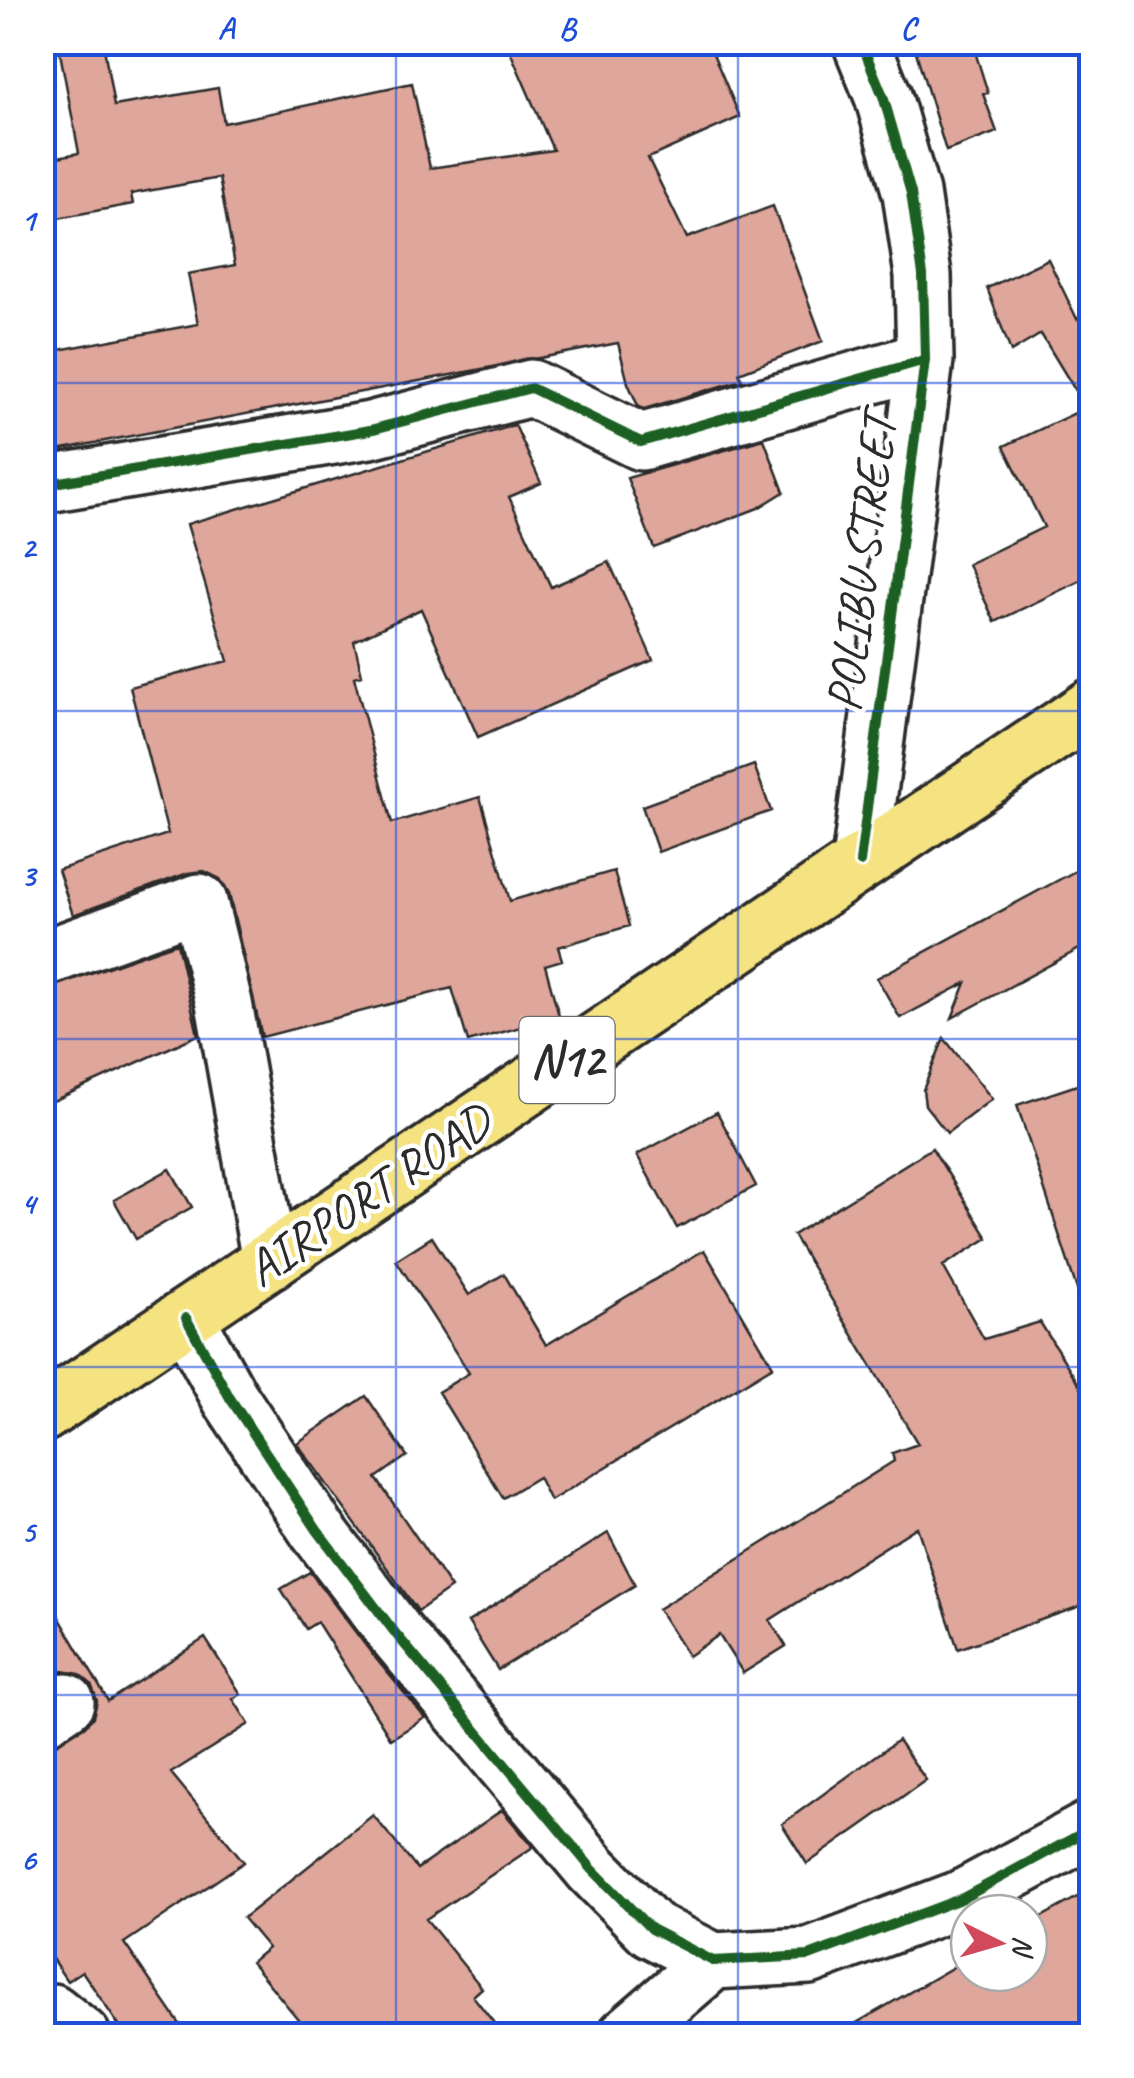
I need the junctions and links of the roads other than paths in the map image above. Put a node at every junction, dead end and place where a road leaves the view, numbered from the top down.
1 (861, 42) edge
2 (925, 360) junction
3 (42, 485) edge
4 (1092, 707) edge
5 (860, 862) junction
6 (42, 959) edge
7 (270, 1261) junction
8 (186, 1318) junction
9 (42, 1414) edge
10 (1092, 1828) edge
11 (713, 1961) junction
12 (42, 2014) edge
13 (82, 2036) edge
14 (626, 2036) edge

1 - 2 street, POLIBU STREET
2 - 3 street
2 - 5 street, POLIBU STREET
4 - 5 highway, AIRPORT ROAD / N12
5 - 7 highway, AIRPORT ROAD / N12
6 - 7 street
7 - 8 highway, AIRPORT ROAD / N12
8 - 9 highway, AIRPORT ROAD / N12
8 - 11 street
10 - 11 street
11 - 14 street
12 - 13 street

